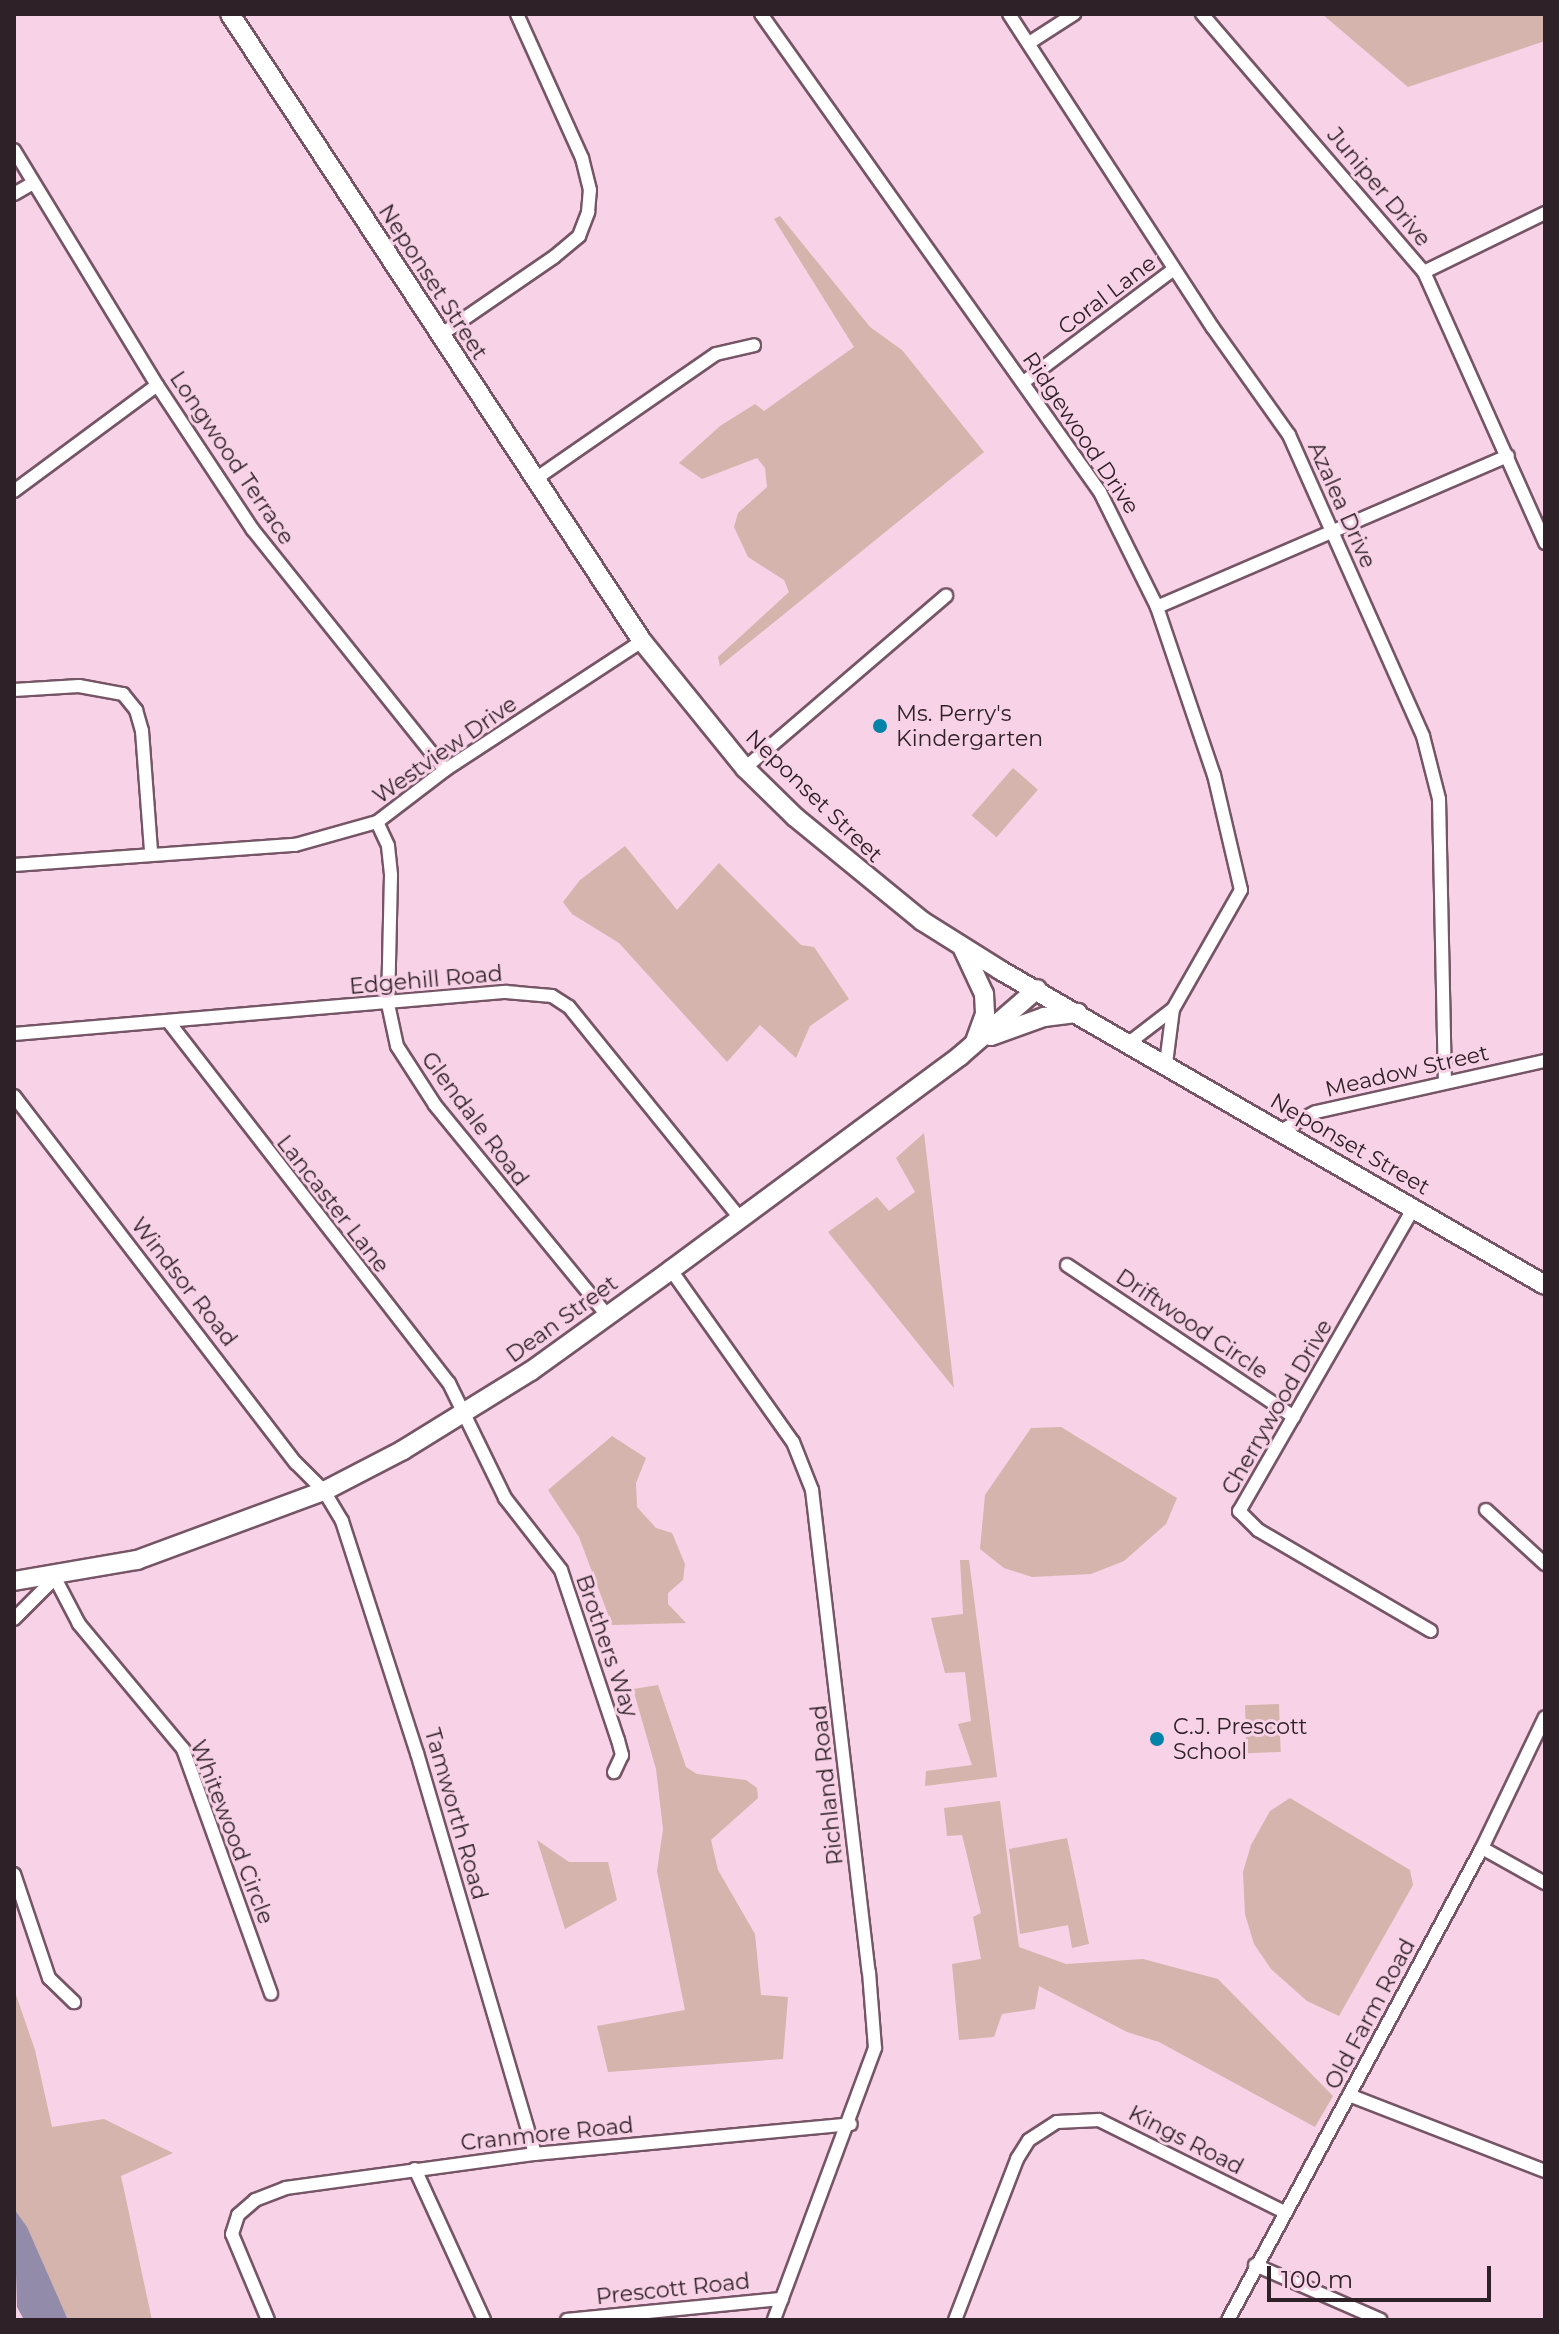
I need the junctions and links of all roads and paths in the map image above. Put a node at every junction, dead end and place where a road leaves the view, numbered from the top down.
1 (230, 14) edge
2 (517, 14) edge
3 (761, 14) edge
4 (1009, 14) edge
5 (1074, 14) edge
6 (1202, 14) edge
7 (1029, 43) junction
8 (14, 150) edge
9 (31, 184) junction
10 (14, 194) edge
11 (1545, 213) edge
12 (1174, 269) junction
13 (1424, 272) junction
14 (439, 336) junction
15 (754, 345) dead end
16 (1025, 381) junction
17 (157, 385) junction
18 (1508, 456) junction
19 (534, 480) junction
20 (14, 491) edge
21 (1331, 530) junction
22 (1545, 543) edge
23 (946, 596) dead end
24 (1157, 607) junction
25 (642, 641) junction
26 (14, 690) edge
27 (745, 768) junction
28 (445, 770) junction
29 (377, 822) junction
30 (151, 852) junction
31 (14, 865) edge
32 (961, 945) junction
33 (1037, 989) junction
34 (388, 1004) junction
35 (1173, 1009) junction
36 (1078, 1013) junction
37 (168, 1021) junction
38 (14, 1034) edge
39 (1130, 1042) junction
40 (974, 1044) junction
41 (1545, 1061) edge
42 (1166, 1064) junction
43 (1445, 1081) junction
44 (14, 1096) edge
45 (1282, 1130) junction
46 (1413, 1209) junction
47 (739, 1217) junction
48 (1067, 1265) dead end
49 (671, 1270) junction
50 (1545, 1285) edge
51 (608, 1316) junction
52 (465, 1414) junction
53 (1294, 1417) junction
54 (324, 1491) junction
55 (1486, 1510) dead end
56 (1545, 1564) edge
57 (55, 1578) junction
58 (14, 1581) edge
59 (14, 1619) edge
60 (1431, 1631) dead end
61 (1544, 1722) edge
62 (614, 1772) dead end
63 (1482, 1848) junction
64 (14, 1874) edge
65 (1545, 1883) edge
66 (271, 1994) dead end
67 (74, 2002) dead end
68 (1349, 2095) junction
69 (851, 2124) junction
70 (535, 2154) junction
71 (415, 2169) junction
72 (1545, 2171) edge
73 (1282, 2211) junction
74 (1255, 2265) junction
75 (782, 2299) junction
76 (268, 2320) edge
77 (484, 2320) edge
78 (567, 2320) edge
79 (774, 2320) edge
80 (955, 2320) edge
81 (1228, 2320) edge
82 (1381, 2320) edge

1 - 14 main road, Neponset Street
2 - 14 street
3 - 16 street, Ridgewood Drive
4 - 7 street, Azalea Drive
5 - 7 street
6 - 13 street, Juniper Drive
7 - 12 street, Azalea Drive
8 - 9 street, Longwood Terrace
9 - 10 street
9 - 17 street, Longwood Terrace
11 - 13 street
12 - 16 street, Coral Lane
12 - 21 street, Azalea Drive
13 - 18 street, Juniper Drive
14 - 19 main road, Neponset Street
15 - 19 street
16 - 24 street, Ridgewood Drive
17 - 20 street
17 - 28 street, Longwood Terrace
18 - 21 street
18 - 22 street, Juniper Drive
19 - 25 main road, Neponset Street
21 - 24 street
21 - 43 street, Azalea Drive
23 - 27 street
24 - 35 street, Ridgewood Drive
25 - 27 main road, Neponset Street
25 - 28 street, Westview Drive
26 - 30 street
27 - 32 main road, Neponset Street
28 - 29 street, Westview Drive
29 - 30 street, Westview Drive
29 - 34 street, Glendale Road
30 - 31 street, Westview Drive
32 - 33 main road, Neponset Street
32 - 40 main road
33 - 36 main road, Neponset Street
33 - 40 main road, Dean Street
34 - 37 street, Edgehill Road
34 - 47 street, Edgehill Road
34 - 51 street, Glendale Road
35 - 39 street, Ridgewood Drive
35 - 42 street, Ridgewood Drive
36 - 39 main road, Neponset Street
36 - 40 main road
37 - 38 street, Edgehill Road
37 - 52 street, Lancaster Lane
39 - 42 main road, Neponset Street
40 - 47 main road, Dean Street
41 - 43 street, Meadow Street
42 - 45 main road, Neponset Street
43 - 45 street, Meadow Street
44 - 54 street, Windsor Road
45 - 46 main road, Neponset Street
46 - 50 main road, Neponset Street
46 - 53 street, Cherrywood Drive
47 - 49 main road, Dean Street
48 - 53 street, Driftwood Circle
49 - 51 main road, Dean Street
49 - 69 street, Richland Road
51 - 52 main road, Dean Street
52 - 54 main road, Dean Street
52 - 62 street, Brothers Way
53 - 60 street, Cherrywood Drive
54 - 57 main road, Dean Street
54 - 70 street, Tamworth Road
55 - 56 street
57 - 58 main road, Dean Street
57 - 59 street
57 - 66 street, Whitewood Circle
61 - 63 street, Old Farm Road
63 - 65 street
63 - 68 street, Old Farm Road
64 - 67 street
68 - 72 street
68 - 73 street, Old Farm Road
69 - 70 street, Cranmore Road
69 - 75 street, Richland Road
70 - 71 street, Cranmore Road
71 - 76 street, Cranmore Road
71 - 77 street
73 - 74 street, Old Farm Road
73 - 80 street, Kings Road
74 - 81 street, Old Farm Road
74 - 82 street
75 - 78 street, Prescott Road
75 - 79 street, Richland Road

